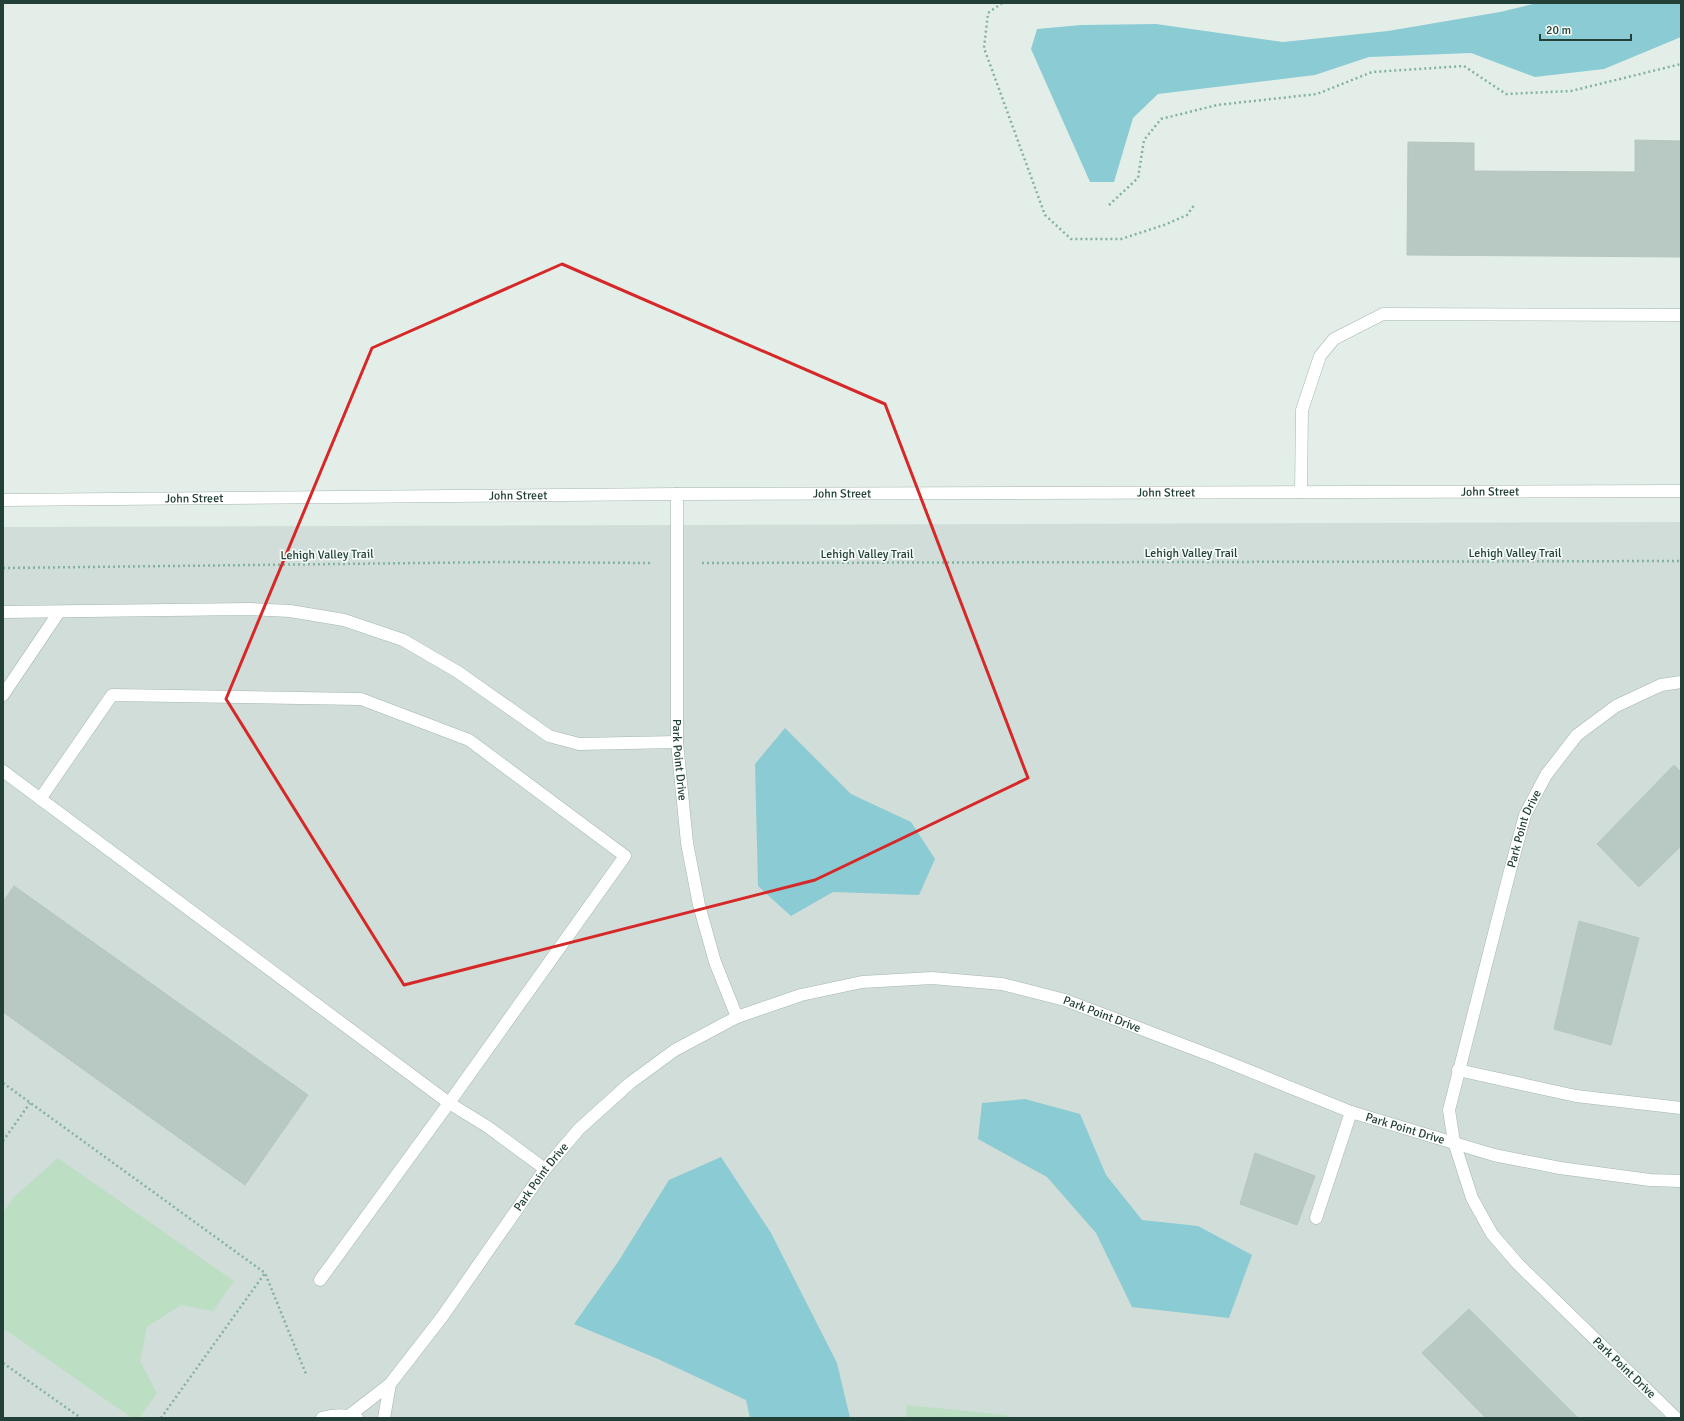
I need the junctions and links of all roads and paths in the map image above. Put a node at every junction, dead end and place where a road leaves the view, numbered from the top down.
1 (1002, 3) edge
2 (1681, 64) edge
3 (1195, 204) dead end
4 (1109, 205) dead end
5 (1681, 315) edge
6 (1681, 491) edge
7 (1301, 492) junction
8 (677, 494) junction
9 (3, 500) edge
10 (1681, 562) edge
11 (650, 563) dead end
12 (702, 563) dead end
13 (3, 568) edge
14 (3, 612) edge
15 (59, 612) junction
16 (1681, 682) edge
17 (3, 695) edge
18 (677, 742) junction
19 (3, 771) edge
20 (40, 799) junction
21 (737, 1017) junction
22 (1458, 1070) junction
23 (3, 1083) edge
24 (30, 1102) junction
25 (449, 1103) junction
26 (1681, 1108) edge
27 (1351, 1112) junction
28 (3, 1141) edge
29 (1454, 1142) junction
30 (545, 1170) junction
31 (1681, 1181) edge
32 (1316, 1218) dead end
33 (265, 1273) junction
34 (320, 1280) dead end
35 (3, 1363) edge
36 (306, 1374) dead end
37 (390, 1384) junction
38 (354, 1417) edge
39 (81, 1418) edge
40 (161, 1418) edge
41 (322, 1418) edge
42 (384, 1418) edge
43 (1676, 1418) edge

1 - 3 path
2 - 4 path
5 - 7 street
6 - 7 street, John Street
7 - 8 street, John Street
8 - 9 street, John Street
8 - 18 street, Park Point Drive
10 - 12 path, Lehigh Valley Trail
11 - 13 path, Lehigh Valley Trail
14 - 15 street
15 - 17 street
15 - 18 street
16 - 22 street, Park Point Drive
18 - 21 street, Park Point Drive
19 - 20 street
20 - 25 street
20 - 25 street
21 - 27 street, Park Point Drive
21 - 30 street, Park Point Drive
22 - 26 street
22 - 29 street, Park Point Drive
23 - 24 path
24 - 28 path
24 - 33 path
25 - 30 street
25 - 34 street
27 - 29 street, Park Point Drive
27 - 32 street
29 - 31 street, Park Point Drive
29 - 43 street, Park Point Drive
30 - 37 street, Park Point Drive
33 - 36 path
33 - 40 path
35 - 39 path
37 - 38 street, Park Point Drive
37 - 42 street, Park Point Drive
38 - 41 street, Park Point Drive

